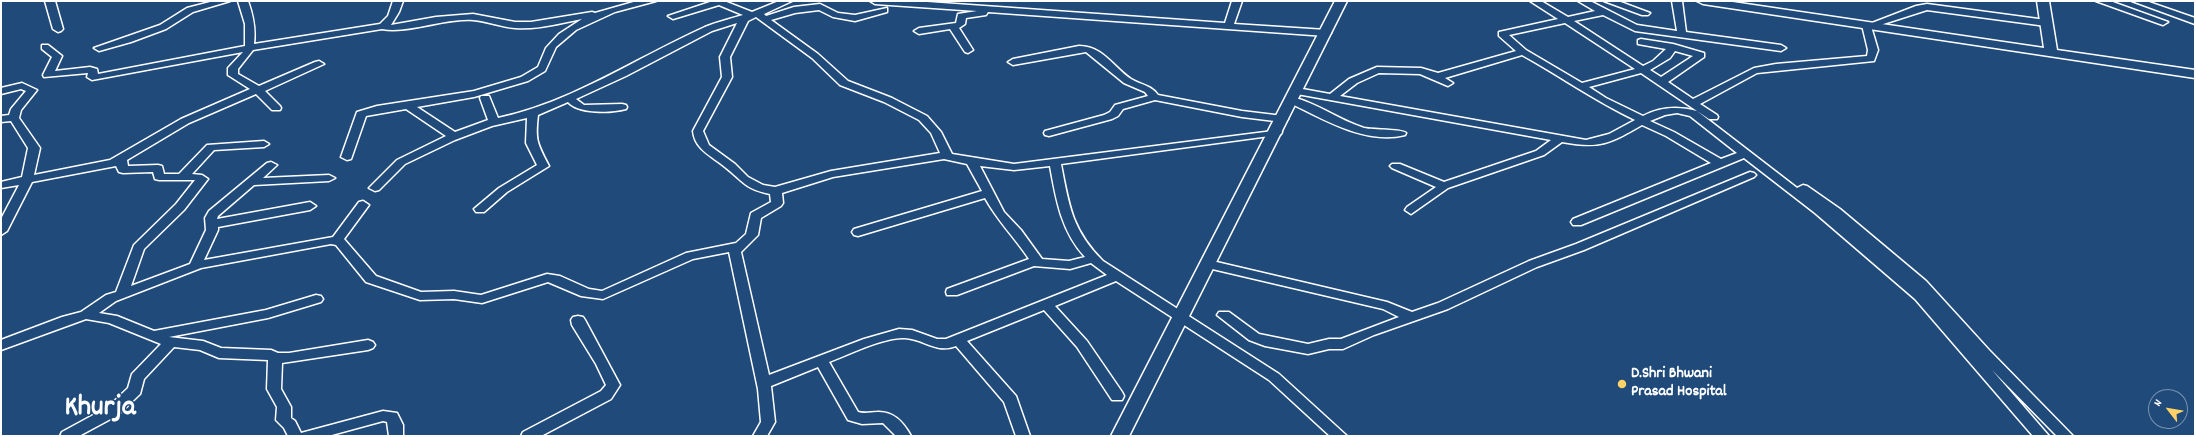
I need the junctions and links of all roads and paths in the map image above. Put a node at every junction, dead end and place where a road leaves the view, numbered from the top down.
1 (50, 1) edge
2 (225, 1) edge
3 (243, 1) edge
4 (398, 1) edge
5 (651, 1) edge
6 (787, 1) edge
7 (875, 1) edge
8 (1238, 1) edge
9 (1341, 1) edge
10 (1535, 1) edge
11 (1583, 1) edge
12 (1609, 1) edge
13 (1677, 1) edge
14 (1703, 1) edge
15 (1729, 1) edge
16 (2043, 1) edge
17 (2101, 1) edge
18 (2136, 1) edge
19 (2154, 2) edge
20 (631, 3) edge
21 (984, 8) junction
22 (884, 10) dead end
23 (1604, 12) junction
24 (1645, 13) dead end
25 (604, 14) junction
26 (2195, 15) edge
27 (673, 16) dead end
28 (754, 16) junction
29 (1565, 21) junction
30 (2195, 21) edge
31 (2163, 22) dead end
32 (2046, 23) junction
33 (1229, 24) junction
34 (1872, 24) junction
35 (382, 26) junction
36 (953, 26) junction
37 (58, 29) dead end
38 (919, 31) dead end
39 (1326, 33) junction
40 (1682, 34) junction
41 (1641, 42) dead end
42 (45, 47) dead end
43 (1673, 47) junction
44 (99, 48) dead end
45 (249, 48) junction
46 (1781, 48) dead end
47 (968, 50) dead end
48 (2050, 50) junction
49 (1523, 52) junction
50 (1013, 62) dead end
51 (319, 64) dead end
52 (2195, 69) edge
53 (1641, 70) junction
54 (2195, 74) edge
55 (1437, 77) junction
56 (1661, 82) junction
57 (1448, 83) dead end
58 (1582, 86) junction
59 (257, 89) junction
60 (1, 90) edge
61 (1295, 96) junction
62 (1155, 97) junction
63 (1332, 97) junction
64 (485, 98) dead end
65 (570, 98) junction
66 (409, 106) junction
67 (622, 107) dead end
68 (276, 108) dead end
69 (1694, 108) junction
70 (533, 113) junction
71 (14, 118) junction
72 (1, 119) edge
73 (1642, 121) junction
74 (494, 122) junction
75 (1280, 125) junction
76 (1049, 133) dead end
77 (1401, 133) dead end
78 (454, 136) junction
79 (1559, 139) junction
80 (264, 144) dead end
81 (1746, 154) junction
82 (946, 156) junction
83 (347, 157) dead end
84 (121, 160) junction
85 (971, 160) junction
86 (1055, 162) junction
87 (1721, 164) junction
88 (271, 165) dead end
89 (1396, 166) dead end
90 (1750, 175) dead end
91 (182, 177) junction
92 (329, 178) dead end
93 (27, 180) junction
94 (250, 182) junction
95 (1, 185) edge
96 (1444, 186) junction
97 (375, 188) dead end
98 (776, 191) junction
99 (988, 193) junction
100 (363, 205) dead end
101 (310, 206) dead end
102 (480, 209) dead end
103 (1411, 210) dead end
104 (1577, 222) dead end
105 (212, 224) junction
106 (1, 231) edge
107 (858, 232) dead end
108 (337, 240) junction
109 (737, 248) junction
110 (1093, 258) junction
111 (1036, 261) junction
112 (1208, 264) junction
113 (195, 266) junction
114 (1118, 276) junction
115 (952, 292) dead end
116 (121, 294) junction
117 (316, 299) dead end
118 (1047, 305) junction
119 (86, 315) junction
120 (1224, 315) dead end
121 (1180, 316) junction
122 (1412, 318) junction
123 (578, 320) dead end
124 (155, 335) junction
125 (958, 340) junction
126 (171, 342) junction
127 (1, 345) edge
128 (368, 346) dead end
129 (275, 358) junction
130 (821, 360) junction
131 (764, 383) junction
132 (1117, 396) dead end
133 (67, 436) edge
134 (295, 436) edge
135 (308, 436) edge
136 (396, 436) edge
137 (528, 436) edge
138 (760, 436) edge
139 (904, 436) edge
140 (1022, 436) edge
141 (1120, 436) edge
142 (1340, 436) edge
143 (2042, 436) edge
144 (2066, 436) edge

1 - 37 street
2 - 44 street
3 - 45 street
4 - 35 street
5 - 20 street
6 - 28 street
7 - 21 street
8 - 33 street
9 - 39 main road
10 - 29 street
11 - 23 street
12 - 24 street
13 - 40 street
14 - 34 main road
15 - 34 main road
16 - 32 main road
17 - 31 street
18 - 19 street
19 - 26 street
19 - 30 street
20 - 25 street
21 - 33 street
21 - 36 street
22 - 28 street
23 - 29 street
23 - 40 street
25 - 35 street
25 - 66 street
27 - 28 street
28 - 65 street
28 - 82 street
28 - 98 street
29 - 49 street
29 - 53 street
32 - 34 street
32 - 48 main road
33 - 39 street
34 - 48 main road
34 - 69 street
35 - 45 street
36 - 38 street
36 - 47 street
39 - 61 main road
40 - 46 street
41 - 43 street
42 - 45 street
43 - 53 street
43 - 56 street
45 - 59 street
48 - 52 main road
48 - 54 main road
49 - 55 street
49 - 58 street
50 - 62 street
51 - 59 street
53 - 56 street
53 - 58 street
55 - 57 street
55 - 63 street
56 - 69 street
58 - 73 street
59 - 68 street
59 - 84 street
60 - 71 street
61 - 63 street
61 - 75 main road
61 - 77 street
62 - 75 street
62 - 76 street
63 - 79 street
64 - 74 street
65 - 67 street
65 - 70 street
66 - 78 street
66 - 83 street
69 - 73 street
69 - 81 street
69 - 144 street
70 - 74 street
70 - 102 street
71 - 72 street
71 - 93 street
73 - 79 street
73 - 87 street
74 - 78 street
75 - 86 street
75 - 112 main road
78 - 97 street
79 - 96 street
80 - 91 street
81 - 87 street
81 - 143 street
82 - 85 street
82 - 98 street
84 - 91 street
84 - 93 street
85 - 86 street
85 - 99 street
86 - 110 street
87 - 104 street
88 - 94 street
89 - 96 street
90 - 122 street
91 - 116 street
92 - 94 street
93 - 95 street
93 - 106 street
94 - 105 street
96 - 103 street
98 - 109 street
99 - 107 street
99 - 111 street
100 - 108 street
101 - 105 street
105 - 113 street
108 - 109 street
108 - 113 street
109 - 131 street
110 - 111 street
110 - 114 street
111 - 115 street
112 - 121 main road
112 - 122 street
113 - 116 street
114 - 118 street
114 - 121 street
116 - 119 street
117 - 124 street
118 - 125 street
118 - 132 street
119 - 124 street
119 - 127 street
120 - 122 street
121 - 141 main road
121 - 142 street
123 - 137 street
124 - 126 street
125 - 130 street
125 - 140 street
126 - 129 street
126 - 133 street
128 - 129 street
129 - 134 street
130 - 131 street
130 - 139 street
131 - 138 street
135 - 136 street

